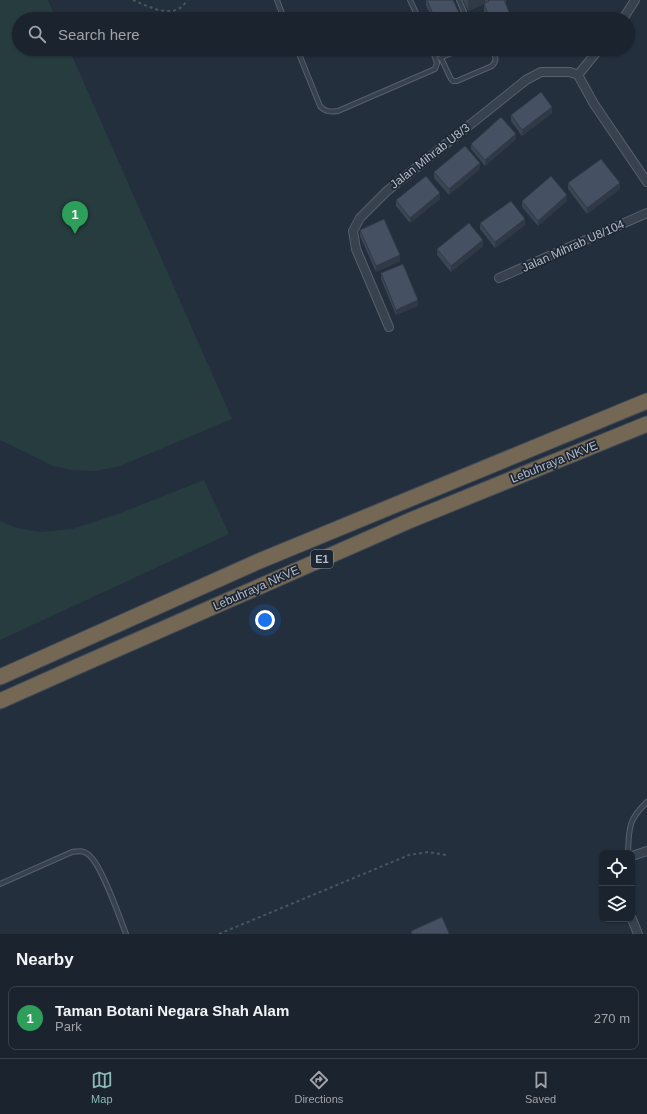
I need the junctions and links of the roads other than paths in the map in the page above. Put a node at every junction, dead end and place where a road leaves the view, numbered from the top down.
1 (277, 0) edge
2 (410, 0) edge
3 (459, 0) edge
4 (635, 0) edge
5 (281, 12) edge
6 (416, 12) edge
7 (464, 12) edge
8 (628, 12) edge
9 (300, 56) edge
10 (435, 56) edge
11 (445, 56) edge
12 (495, 56) edge
13 (593, 56) edge
14 (441, 58) junction
15 (436, 60) junction
16 (578, 75) junction
17 (647, 182) edge
18 (647, 213) edge
19 (499, 278) dead end
20 (389, 327) dead end
21 (647, 401) edge
22 (647, 424) edge
23 (0, 677) edge
24 (0, 701) edge
25 (647, 802) edge
26 (628, 850) edge
27 (647, 851) edge
28 (635, 855) edge
29 (0, 884) edge
30 (633, 922) edge
31 (126, 934) edge
32 (638, 934) edge

1 - 5 lane
2 - 6 lane
3 - 7 lane
4 - 8 street
9 - 15 lane
10 - 15 lane
11 - 14 lane
12 - 14 lane
13 - 16 street
14 - 15 lane
16 - 17 street
16 - 20 street, Jalan Mihrab U8/3
18 - 19 street, Jalan Mihrab U8/104
21 - 23 highway, Lebuhraya NKVE / E1
22 - 24 highway, Lebuhraya NKVE / E1
25 - 26 lane
27 - 28 street
29 - 31 lane
30 - 32 street

